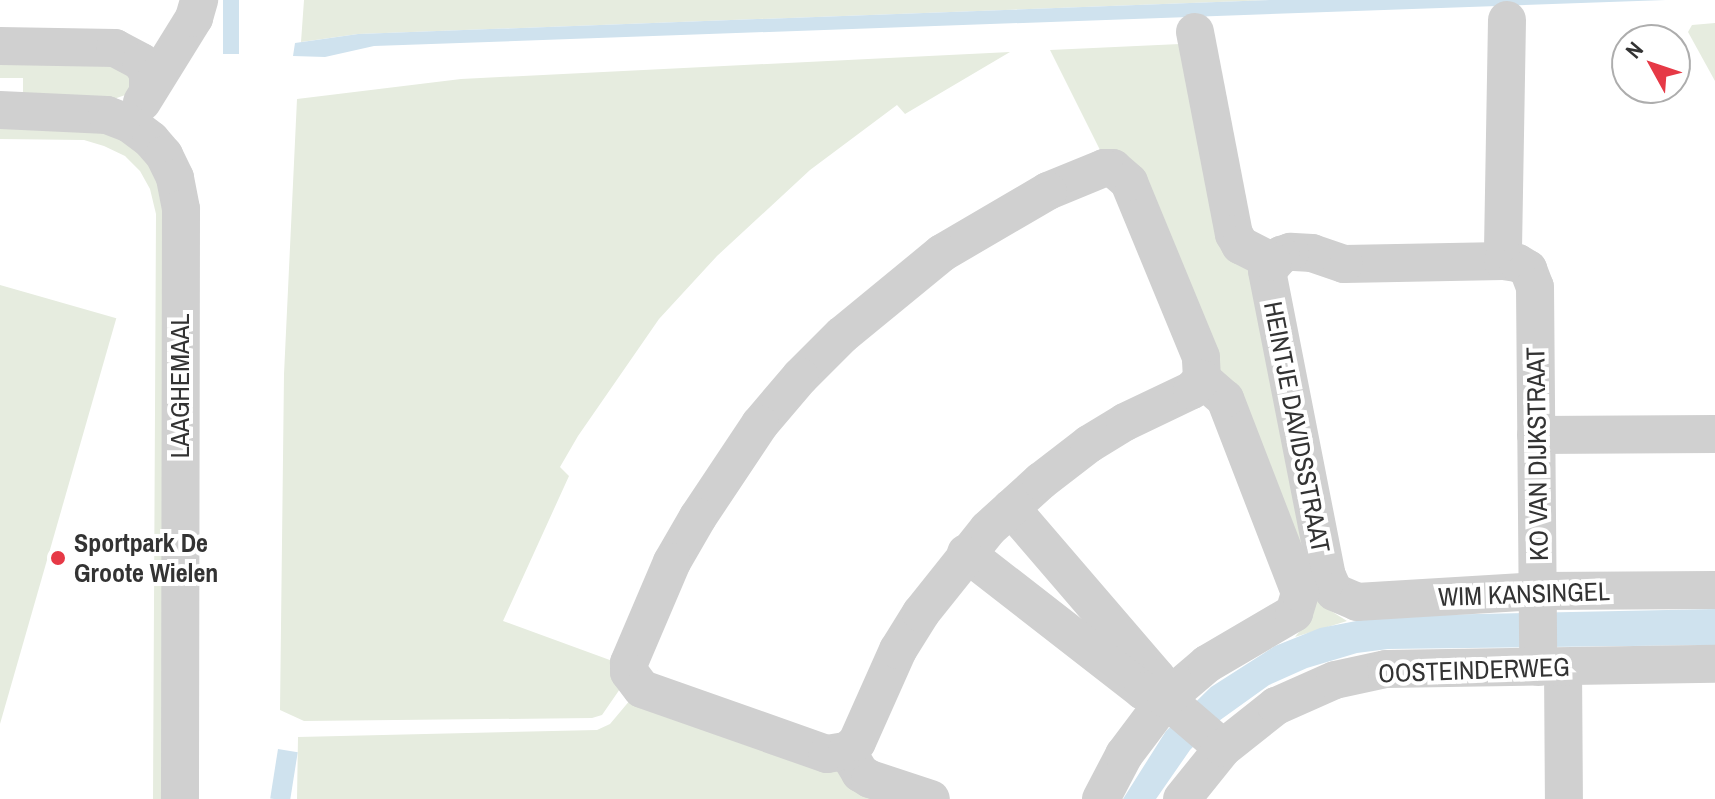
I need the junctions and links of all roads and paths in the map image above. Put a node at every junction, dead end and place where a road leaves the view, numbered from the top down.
1 (199, 0) edge
2 (1507, 20) dead end
3 (1195, 32) dead end
4 (0, 46) edge
5 (148, 89) junction
6 (0, 110) edge
7 (130, 124) junction
8 (1503, 261) junction
9 (1273, 262) junction
10 (1202, 379) junction
11 (1715, 434) edge
12 (1536, 435) junction
13 (1011, 508) junction
14 (966, 553) junction
15 (1715, 590) edge
16 (1334, 592) joint
17 (1538, 600) junction
18 (1546, 662) junction
19 (1715, 664) edge
20 (1173, 706) junction
21 (1223, 748) junction
22 (847, 751) junction
23 (180, 799) edge
24 (931, 799) edge
25 (1101, 799) edge
26 (1182, 799) edge
27 (1564, 799) edge

1 - 5 street
2 - 8 street
3 - 9 street
4 - 5 street
5 - 7 street
6 - 7 street, LAAGHEMAAL
7 - 23 street, LAAGHEMAAL
8 - 9 street
8 - 12 street, KO VAN DIJKSTRAAT
9 - 16 street, HEINTJE DAVIDSSTRAAT
10 - 13 street
10 - 20 street
10 - 22 street
11 - 12 street
12 - 17 street, KO VAN DIJKSTRAAT
13 - 14 street
13 - 20 street
14 - 20 street
14 - 22 street
15 - 17 street, WIM KANSINGEL
16 - 17 street, WIM KANSINGEL
17 - 18 street, KO VAN DIJKSTRAAT
18 - 19 street, OOSTEINDERWEG
18 - 21 street, OOSTEINDERWEG
18 - 27 street, KO VAN DIJKSTRAAT
20 - 21 street
20 - 25 street
21 - 26 street, OOSTEINDERWEG
22 - 24 street

